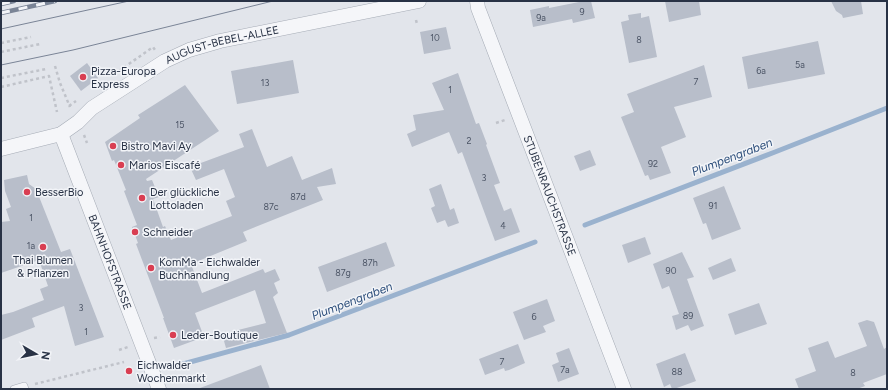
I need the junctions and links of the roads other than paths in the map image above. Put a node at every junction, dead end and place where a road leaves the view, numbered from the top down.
1 (419, 1) edge
2 (477, 1) edge
3 (61, 134) junction
4 (1, 149) edge
5 (25, 388) edge
6 (14, 389) edge
7 (159, 389) edge
8 (624, 389) edge

1 - 3 street, AUGUST-BEBEL-ALLEE
2 - 8 street, STUBENRAUCHSTRASSE
3 - 4 street, AUGUST-BEBEL-ALLEE
3 - 7 street, BAHNHOFSTRASSE
5 - 6 lane

